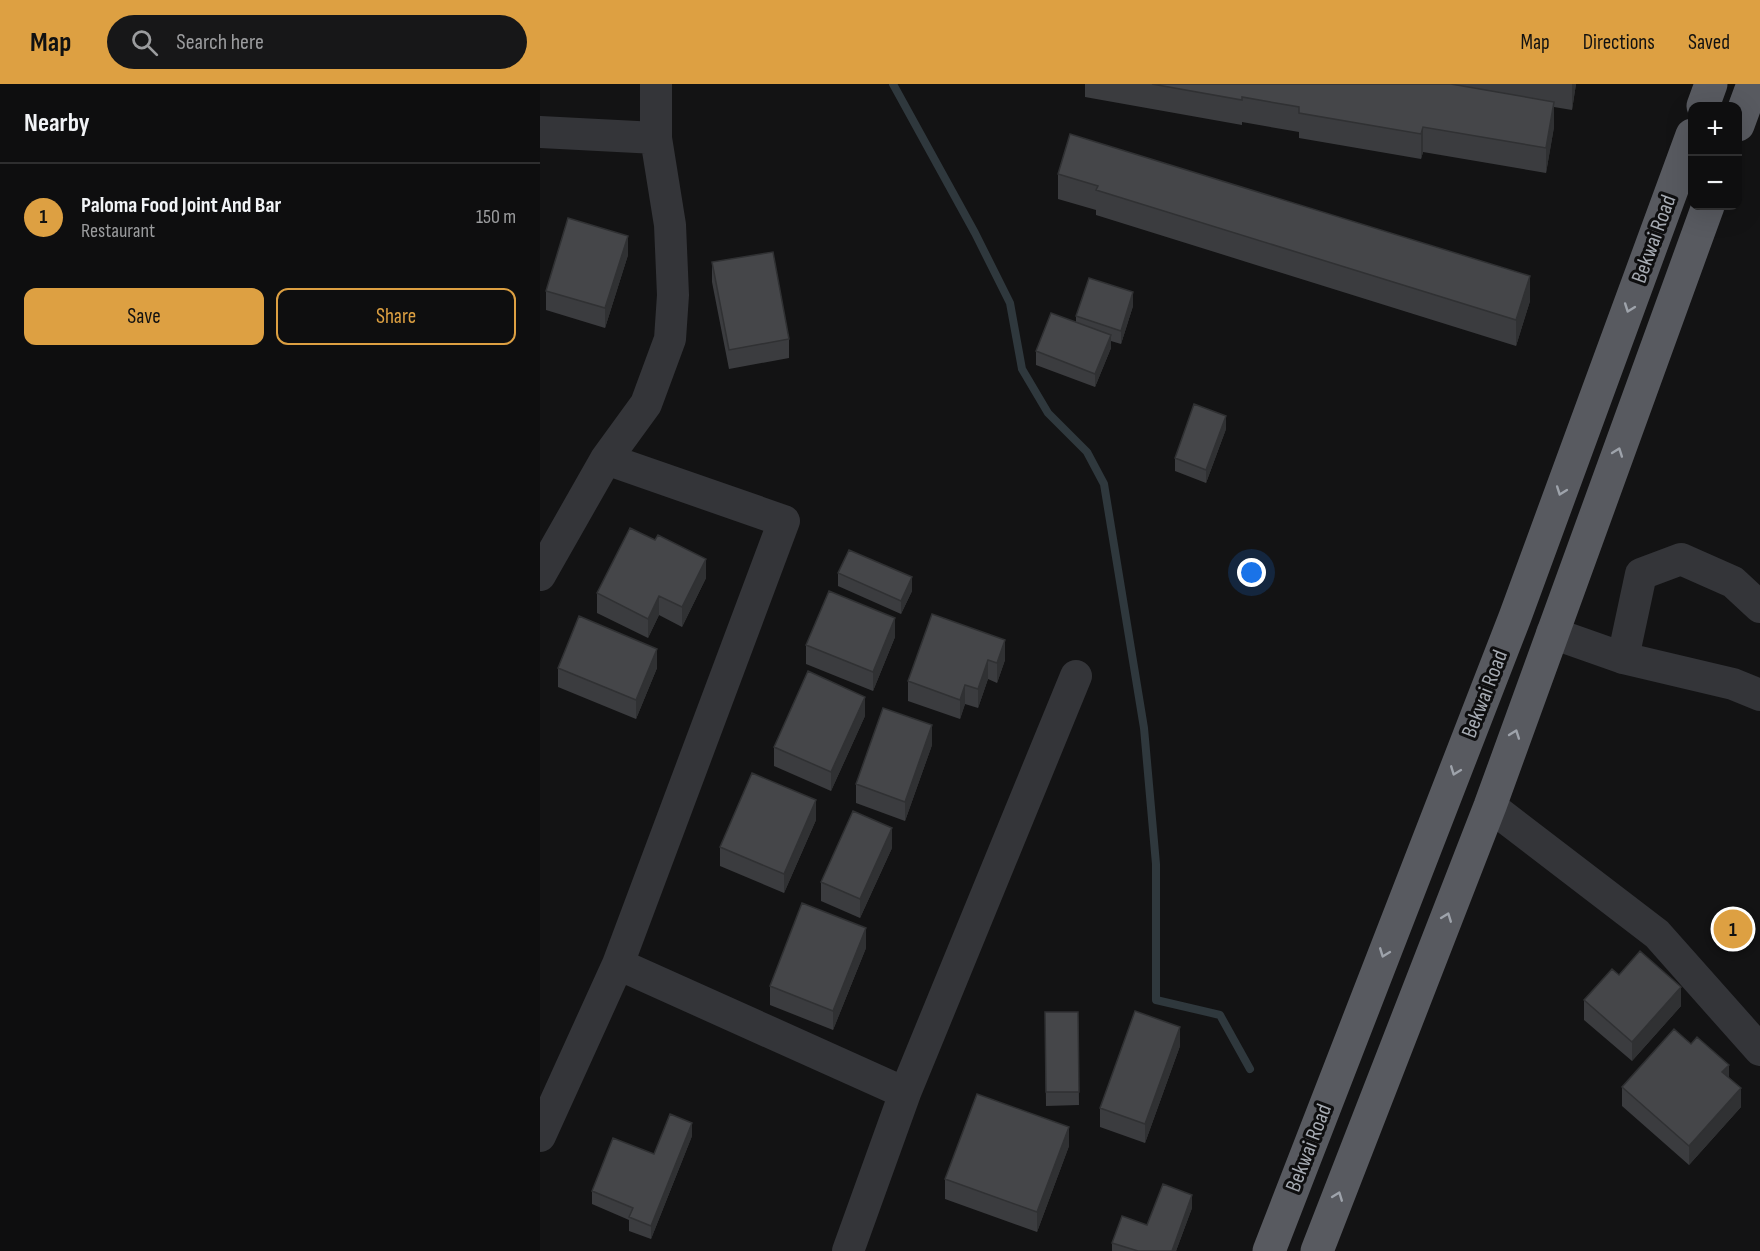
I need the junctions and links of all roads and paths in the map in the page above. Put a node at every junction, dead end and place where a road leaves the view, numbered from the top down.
1 (656, 84) edge
2 (1711, 84) edge
3 (1753, 84) edge
4 (1704, 102) edge
5 (1742, 112) edge
6 (540, 132) edge
7 (656, 138) junction
8 (1688, 146) edge
9 (1707, 210) edge
10 (606, 459) junction
11 (540, 575) edge
12 (1760, 607) edge
13 (1552, 633) junction
14 (1623, 658) junction
15 (1076, 676) dead end
16 (1760, 695) edge
17 (1490, 806) junction
18 (618, 964) junction
19 (1760, 1050) edge
20 (905, 1093) junction
21 (540, 1137) edge
22 (848, 1251) edge
23 (1269, 1251) edge
24 (1317, 1251) edge

1 - 7 street
2 - 4 highway
3 - 5 highway
6 - 7 street
7 - 10 street
8 -> 23 highway, Bekwai Road
13 -> 9 highway, Bekwai Road
10 - 11 street
10 - 18 street
12 - 14 street
13 - 14 street
17 -> 13 highway, Bekwai Road
14 - 16 street
15 - 20 street
17 - 19 street
24 -> 17 highway, Bekwai Road
18 - 20 street
18 - 21 street
20 - 22 street

